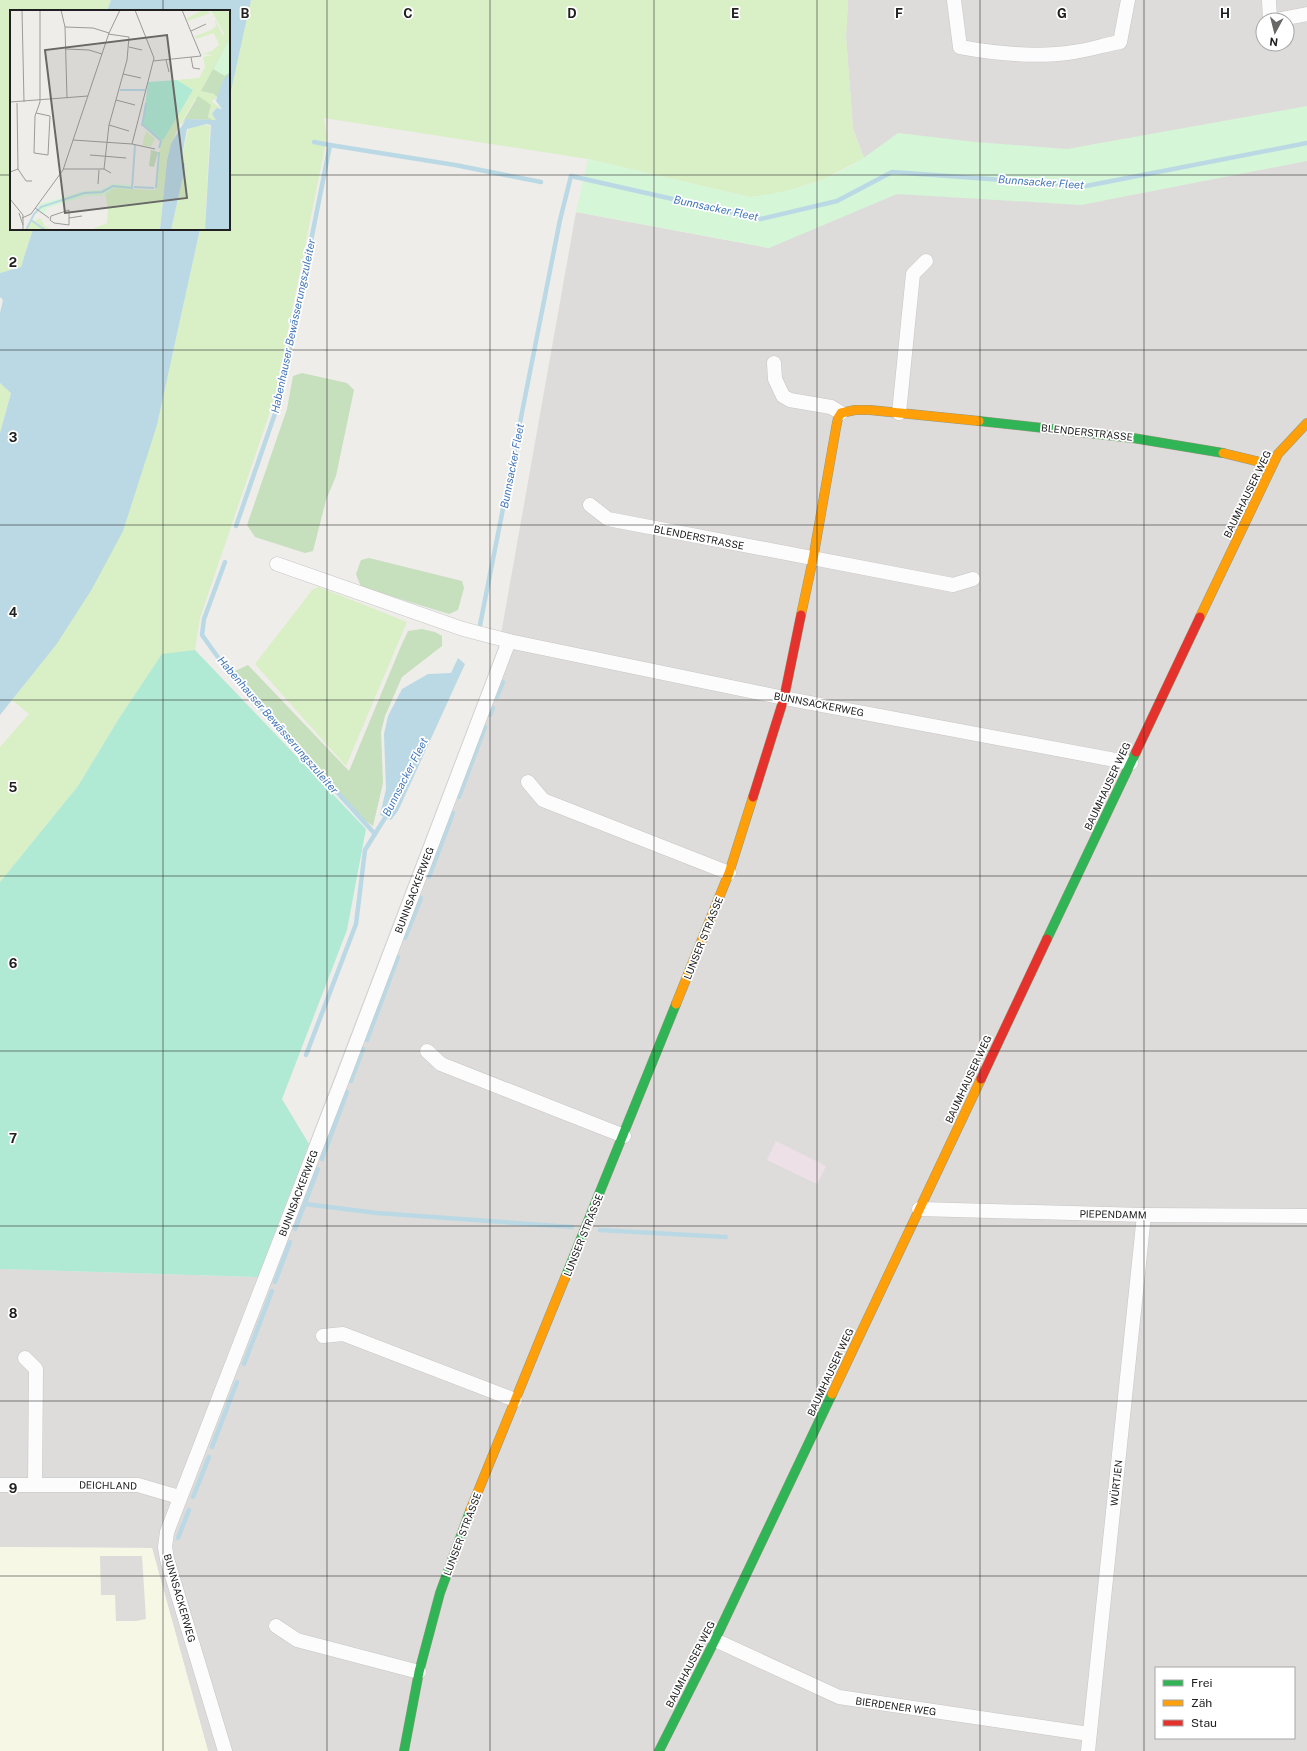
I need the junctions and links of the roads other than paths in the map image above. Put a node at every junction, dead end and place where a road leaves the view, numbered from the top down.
1 (954, 0) edge
2 (1128, 0) edge
3 (1269, 0) edge
4 (1270, 12) edge
5 (1307, 14) edge
6 (1295, 16) edge
7 (926, 261) dead end
8 (774, 363) dead end
9 (840, 413) junction
10 (899, 414) junction
11 (1307, 423) edge
12 (1272, 465) junction
13 (590, 505) dead end
14 (813, 559) junction
15 (277, 564) dead end
16 (973, 579) dead end
17 (509, 641) junction
18 (784, 698) junction
19 (1131, 763) junction
20 (528, 782) dead end
21 (729, 873) junction
22 (427, 1051) dead end
23 (624, 1136) junction
24 (919, 1209) junction
25 (1144, 1215) junction
26 (1307, 1216) edge
27 (323, 1336) dead end
28 (25, 1358) dead end
29 (515, 1400) junction
30 (0, 1484) edge
31 (35, 1484) junction
32 (179, 1497) junction
33 (276, 1626) dead end
34 (714, 1640) junction
35 (420, 1672) junction
36 (1089, 1734) junction
37 (224, 1751) edge
38 (404, 1751) edge
39 (659, 1751) edge
40 (1088, 1751) edge

1 - 2 street
3 - 4 street
5 - 6 street
7 - 10 street
8 - 9 street
9 - 10 street, BLENDERSTRASSE
9 - 14 street
10 - 12 street, BLENDERSTRASSE
11 - 12 street, BAUMHAUSER WEG
12 - 19 street, BAUMHAUSER WEG
13 - 14 street, BLENDERSTRASSE
14 - 16 street, BLENDERSTRASSE
14 - 18 street
15 - 17 street, BUNNSACKERWEG
17 - 18 street, BUNNSACKERWEG
17 - 32 street, BUNNSACKERWEG
18 - 19 street, BUNNSACKERWEG
18 - 21 street, LUNSER STRASSE
19 - 24 street, BAUMHAUSER WEG
20 - 21 street
21 - 23 street, LUNSER STRASSE
22 - 23 street
23 - 29 street, LUNSER STRASSE
24 - 25 street, PIEPENDAMM
24 - 34 street, BAUMHAUSER WEG
25 - 26 street, PIEPENDAMM
25 - 36 street, WÜRTJEN
27 - 29 street
28 - 31 street
29 - 35 street, LUNSER STRASSE
30 - 31 street, DEICHLAND
31 - 32 street, DEICHLAND
32 - 37 street, BUNNSACKERWEG
33 - 35 street
34 - 36 street, BIERDENER WEG
34 - 39 street, BAUMHAUSER WEG
35 - 38 street, LUNSER STRASSE
36 - 40 street, WÜRTJEN

